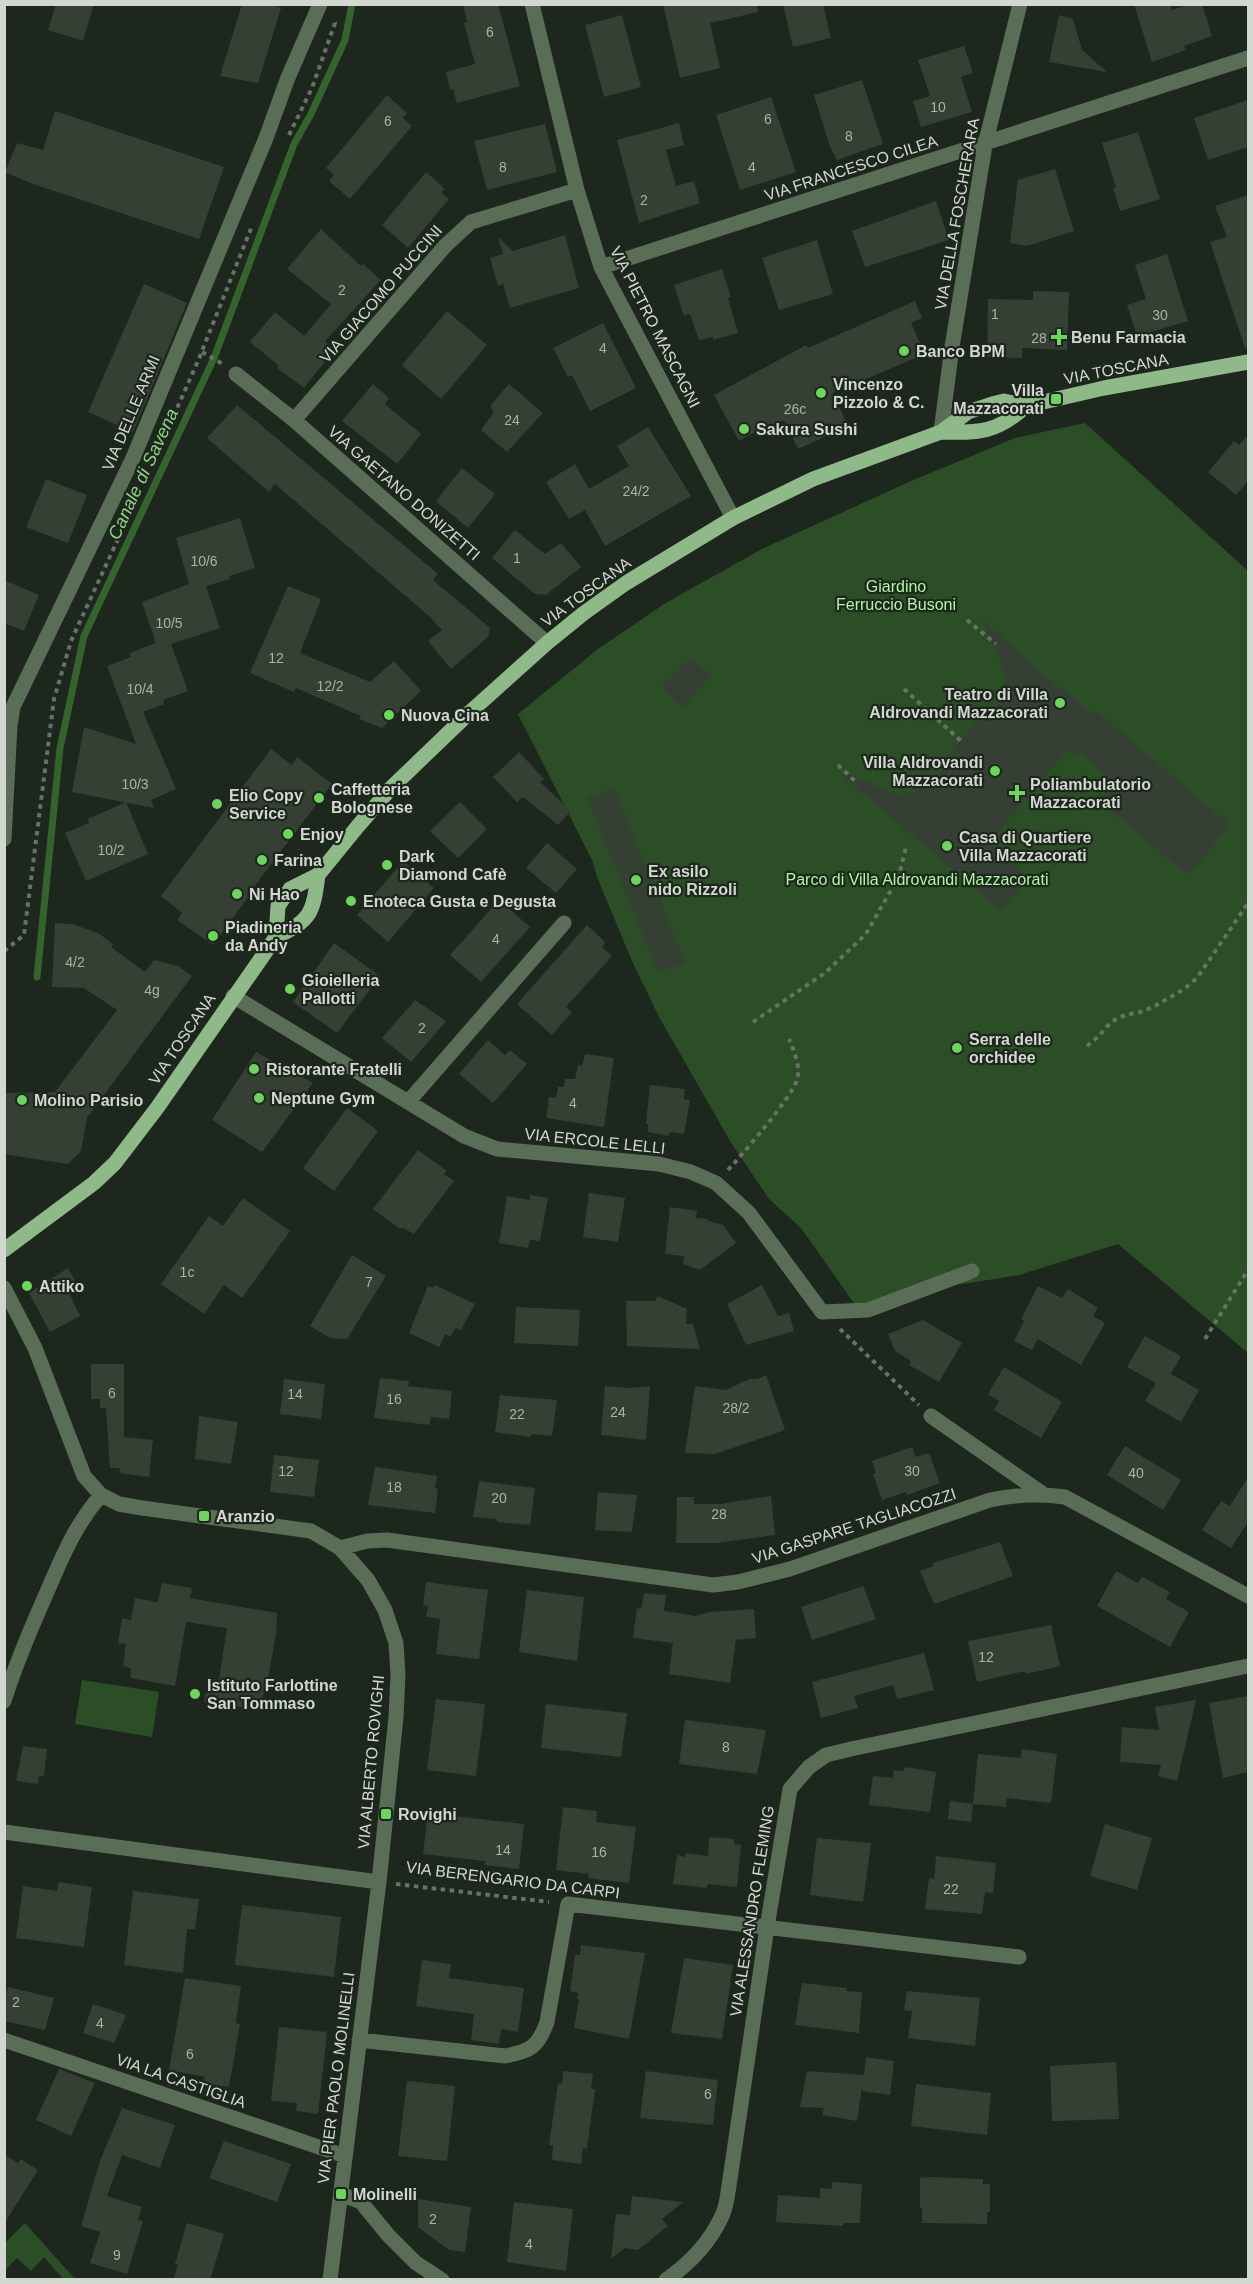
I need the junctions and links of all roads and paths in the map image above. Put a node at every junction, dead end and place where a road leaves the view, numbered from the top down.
1 (532, 4) edge
2 (1020, 4) edge
3 (319, 7) edge
4 (1248, 58) edge
5 (287, 140) dead end
6 (985, 145) junction
7 (577, 190) junction
8 (256, 216) dead end
9 (601, 267) junction
10 (202, 352) junction
11 (214, 358) dead end
12 (1248, 362) edge
13 (236, 374) dead end
14 (1026, 406) junction
15 (294, 420) junction
16 (169, 426) dead end
17 (941, 432) junction
18 (131, 511) dead end
19 (733, 519) junction
20 (967, 620) dead end
21 (547, 643) junction
22 (996, 644) dead end
23 (904, 689) dead end
24 (961, 741) dead end
25 (838, 765) dead end
26 (855, 781) dead end
27 (4, 839) edge
28 (906, 847) dead end
29 (318, 875) junction
30 (1248, 903) edge
31 (564, 923) dead end
32 (276, 937) junction
33 (4, 951) edge
34 (233, 996) junction
35 (753, 1023) dead end
36 (789, 1040) dead end
37 (1088, 1046) dead end
38 (408, 1102) junction
39 (716, 1183) junction
40 (4, 1250) edge
41 (1248, 1270) edge
42 (972, 1271) dead end
43 (4, 1288) edge
44 (822, 1312) junction
45 (1205, 1340) dead end
46 (931, 1416) joint
47 (1043, 1494) junction
48 (101, 1495) junction
49 (340, 1548) junction
50 (1248, 1596) edge
51 (1248, 1666) edge
52 (4, 1701) edge
53 (4, 1832) edge
54 (378, 1882) junction
55 (568, 1904) junction
56 (767, 1927) junction
57 (1019, 1957) dead end
58 (4, 2040) edge
59 (359, 2040) junction
60 (345, 2156) junction
61 (341, 2194) junction
62 (330, 2280) edge
63 (442, 2280) edge
64 (666, 2280) edge

1 - 7 street, VIA PIETRO MASCAGNI
2 - 6 street, VIA DELLA FOSCHERARA
3 - 5 path
3 - 27 street, VIA DELLE ARMI
4 - 6 street, VIA FRANCESCO CILEA
6 - 9 street, VIA FRANCESCO CILEA
6 - 17 street, VIA DELLA FOSCHERARA
7 - 9 street, VIA PIETRO MASCAGNI
7 - 15 street, VIA GIACOMO PUCCINI
8 - 10 path
9 - 19 street, VIA PIETRO MASCAGNI
10 - 11 path
10 - 16 path
12 - 14 main road, VIA TOSCANA
13 - 15 street, VIA GAETANO DONIZETTI
14 - 17 main road, VIA TOSCANA
14 - 17 main road, VIA TOSCANA
15 - 21 street, VIA GAETANO DONIZETTI
17 - 19 main road, VIA TOSCANA
18 - 33 path
19 - 21 main road, VIA TOSCANA
20 - 22 path
21 - 29 main road, VIA TOSCANA
23 - 24 path
25 - 26 path
28 - 35 path
29 - 32 main road, VIA TOSCANA
29 - 32 main road, VIA TOSCANA
30 - 37 path
31 - 38 street
32 - 34 main road, VIA TOSCANA
34 - 38 street, VIA ERCOLE LELLI
34 - 40 main road, VIA TOSCANA
36 - 39 path
38 - 39 street, VIA ERCOLE LELLI
39 - 44 street, VIA ERCOLE LELLI
41 - 45 path
42 - 44 street
43 - 48 street
44 - 46 path
46 - 47 street
47 - 49 street, VIA GASPARE TAGLIACOZZI
47 - 50 street, VIA GASPARE TAGLIACOZZI
48 - 49 street
48 - 52 street
49 - 54 street, VIA ALBERTO ROVIGHI
51 - 56 street, VIA ALESSANDRO FLEMING
53 - 54 street
54 - 55 path, VIA BERENGARIO DA CARPI
54 - 59 street, VIA PIER PAOLO MOLINELLI
55 - 56 street, VIA BERENGARIO DA CARPI
55 - 59 street
56 - 57 street, VIA BERENGARIO DA CARPI
56 - 64 street, VIA ALESSANDRO FLEMING
58 - 60 street, VIA LA CASTIGLIA
59 - 60 street, VIA PIER PAOLO MOLINELLI
60 - 61 street, VIA PIER PAOLO MOLINELLI
61 - 62 street, VIA PIER PAOLO MOLINELLI
61 - 63 street

